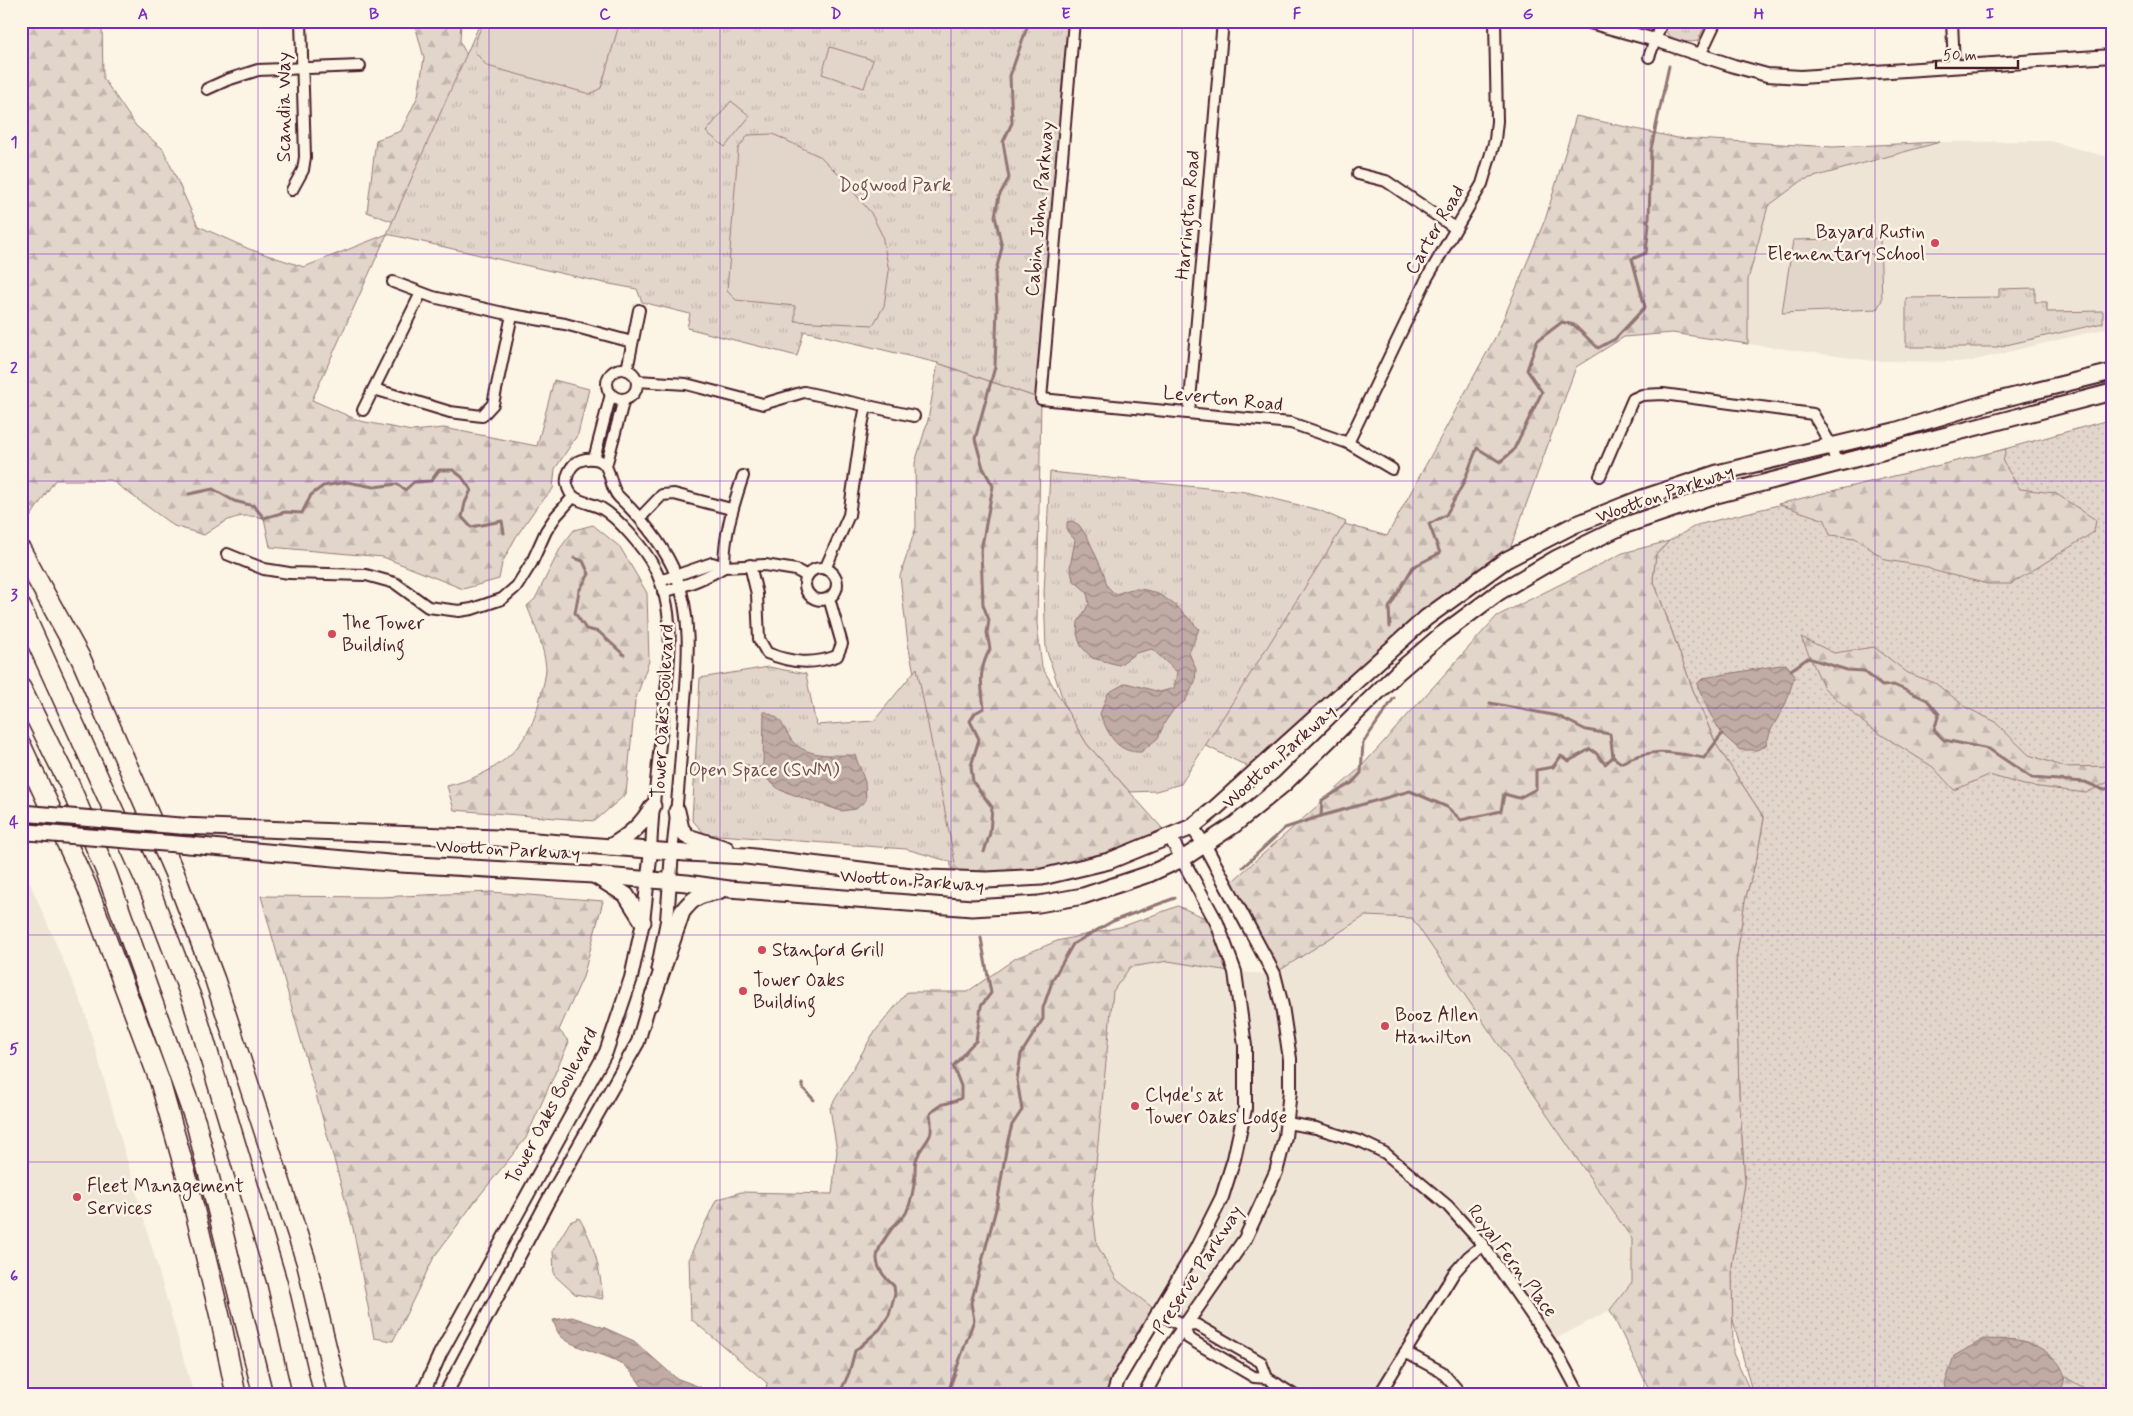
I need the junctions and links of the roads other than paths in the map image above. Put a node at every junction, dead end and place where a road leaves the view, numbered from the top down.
1 (301, 21) edge
2 (1074, 21) edge
3 (1223, 21) edge
4 (1495, 21) edge
5 (1586, 21) edge
6 (1662, 21) edge
7 (1716, 21) edge
8 (1952, 21) edge
9 (1655, 40) junction
10 (1700, 55) junction
11 (2112, 56) edge
12 (1648, 57) dead end
13 (360, 66) dead end
14 (1954, 67) junction
15 (302, 68) junction
16 (207, 89) dead end
17 (1358, 174) dead end
18 (292, 190) dead end
19 (1455, 228) junction
20 (393, 282) dead end
21 (421, 293) junction
22 (639, 310) dead end
23 (512, 315) junction
24 (632, 342) junction
25 (627, 370) junction
26 (2112, 372) edge
27 (636, 381) junction
28 (374, 389) junction
29 (2112, 392) edge
30 (611, 394) junction
31 (624, 399) junction
32 (1041, 399) joint
33 (866, 406) junction
34 (363, 410) dead end
35 (1189, 412) junction
36 (914, 416) dead end
37 (1348, 442) junction
38 (1831, 445) junction
39 (594, 459) junction
40 (1836, 463) junction
41 (606, 466) junction
42 (1392, 469) dead end
43 (743, 476) dead end
44 (1600, 476) dead end
45 (574, 497) junction
46 (731, 509) junction
47 (640, 518) junction
48 (21, 550) edge
49 (227, 554) dead end
50 (750, 564) junction
51 (724, 567) junction
52 (825, 568) junction
53 (676, 576) junction
54 (807, 576) junction
55 (662, 587) junction
56 (680, 588) junction
57 (829, 598) junction
58 (21, 607) edge
59 (21, 688) edge
60 (21, 745) edge
61 (653, 806) junction
62 (677, 811) junction
63 (21, 813) edge
64 (1192, 827) junction
65 (24, 832) edge
66 (1170, 837) junction
67 (1204, 844) junction
68 (610, 847) junction
69 (651, 850) junction
70 (672, 852) junction
71 (746, 856) junction
72 (1184, 858) junction
73 (593, 875) junction
74 (648, 879) junction
75 (670, 882) junction
76 (729, 889) junction
77 (643, 922) junction
78 (651, 1003) junction
79 (1287, 1123) junction
80 (1483, 1246) junction
81 (1158, 1312) junction
82 (1184, 1326) junction
83 (1405, 1352) junction
84 (1267, 1378) junction
85 (1277, 1384) junction
86 (236, 1395) edge
87 (263, 1395) edge
88 (303, 1395) edge
89 (338, 1395) edge
90 (422, 1395) edge
91 (445, 1395) edge
92 (1113, 1395) edge
93 (1144, 1395) edge
94 (1270, 1395) edge
95 (1294, 1395) edge
96 (1379, 1395) edge
97 (1462, 1395) edge
98 (1580, 1395) edge

1 - 15 street, Scandia Way
2 - 32 street, Cabin John Parkway
3 - 35 street, Harrington Road
4 - 19 street, Carter Road
5 - 9 street
6 - 9 street
7 - 10 street
8 - 14 street
9 - 10 street
9 - 12 street
10 - 14 street
11 - 14 street
13 - 15 street
15 - 16 street
15 - 18 street, Scandia Way
17 - 19 street
19 - 37 street, Carter Road
20 - 21 street
21 - 23 street
21 - 28 street
22 - 24 street
23 - 24 street
23 - 28 street
24 - 25 street
25 - 27 street
25 - 30 street
26 - 38 main road, Wootton Parkway
27 - 31 street
27 - 33 street
28 - 34 street
29 - 40 main road, Wootton Parkway
30 - 31 street
30 - 39 street
31 - 41 street
32 - 35 street, Leverton Road
33 - 36 street
33 - 52 street
35 - 37 street, Leverton Road
37 - 42 street, Leverton Road
38 - 40 street
38 - 44 street
38 - 64 main road, Wootton Parkway
39 - 41 street
39 - 45 street
40 - 67 main road, Wootton Parkway
41 - 47 street, Tower Oaks Boulevard
43 - 46 street
45 - 49 street
45 - 55 street, Tower Oaks Boulevard
46 - 47 street
46 - 51 street
47 - 53 street, Tower Oaks Boulevard
48 - 89 highway
50 - 51 street
50 - 54 street
50 - 57 street
51 - 53 street
51 - 56 street
52 - 54 street
52 - 57 street
53 - 55 street
53 - 56 street, Tower Oaks Boulevard
54 - 57 street
55 - 56 street
55 - 61 street, Tower Oaks Boulevard
56 - 62 street, Tower Oaks Boulevard
58 - 88 highway
59 - 87 highway
60 - 86 highway
61 - 68 main road
61 - 69 street, Tower Oaks Boulevard
62 - 70 street, Tower Oaks Boulevard
62 - 71 main road
63 - 68 main road, Wootton Parkway, bridge
64 - 66 main road, Wootton Parkway
64 - 67 street, Preserve Parkway
65 - 73 main road, Wootton Parkway, bridge
66 - 71 main road, Wootton Parkway
66 - 72 street, Preserve Parkway
67 - 72 main road, Wootton Parkway
67 - 79 street, Preserve Parkway
68 - 69 main road, Wootton Parkway
69 - 70 main road, Wootton Parkway
69 - 74 street, Tower Oaks Boulevard
70 - 71 main road, Wootton Parkway
70 - 75 street, Tower Oaks Boulevard
72 - 76 main road, Wootton Parkway
72 - 81 street, Preserve Parkway
73 - 74 main road, Wootton Parkway
73 - 77 main road
74 - 75 main road, Wootton Parkway
74 - 77 street, Tower Oaks Boulevard
75 - 76 main road, Wootton Parkway
75 - 78 street, Tower Oaks Boulevard
76 - 78 main road
77 - 90 street, Tower Oaks Boulevard
78 - 91 street, Tower Oaks Boulevard
79 - 80 street, Royal Fern Place
79 - 82 street, Preserve Parkway
80 - 83 street
80 - 98 street, Royal Fern Place
81 - 82 street
81 - 92 street, Preserve Parkway
82 - 84 street
82 - 84 street
82 - 93 street, Preserve Parkway
83 - 96 street
83 - 97 street
84 - 85 street
85 - 94 street
85 - 95 street

